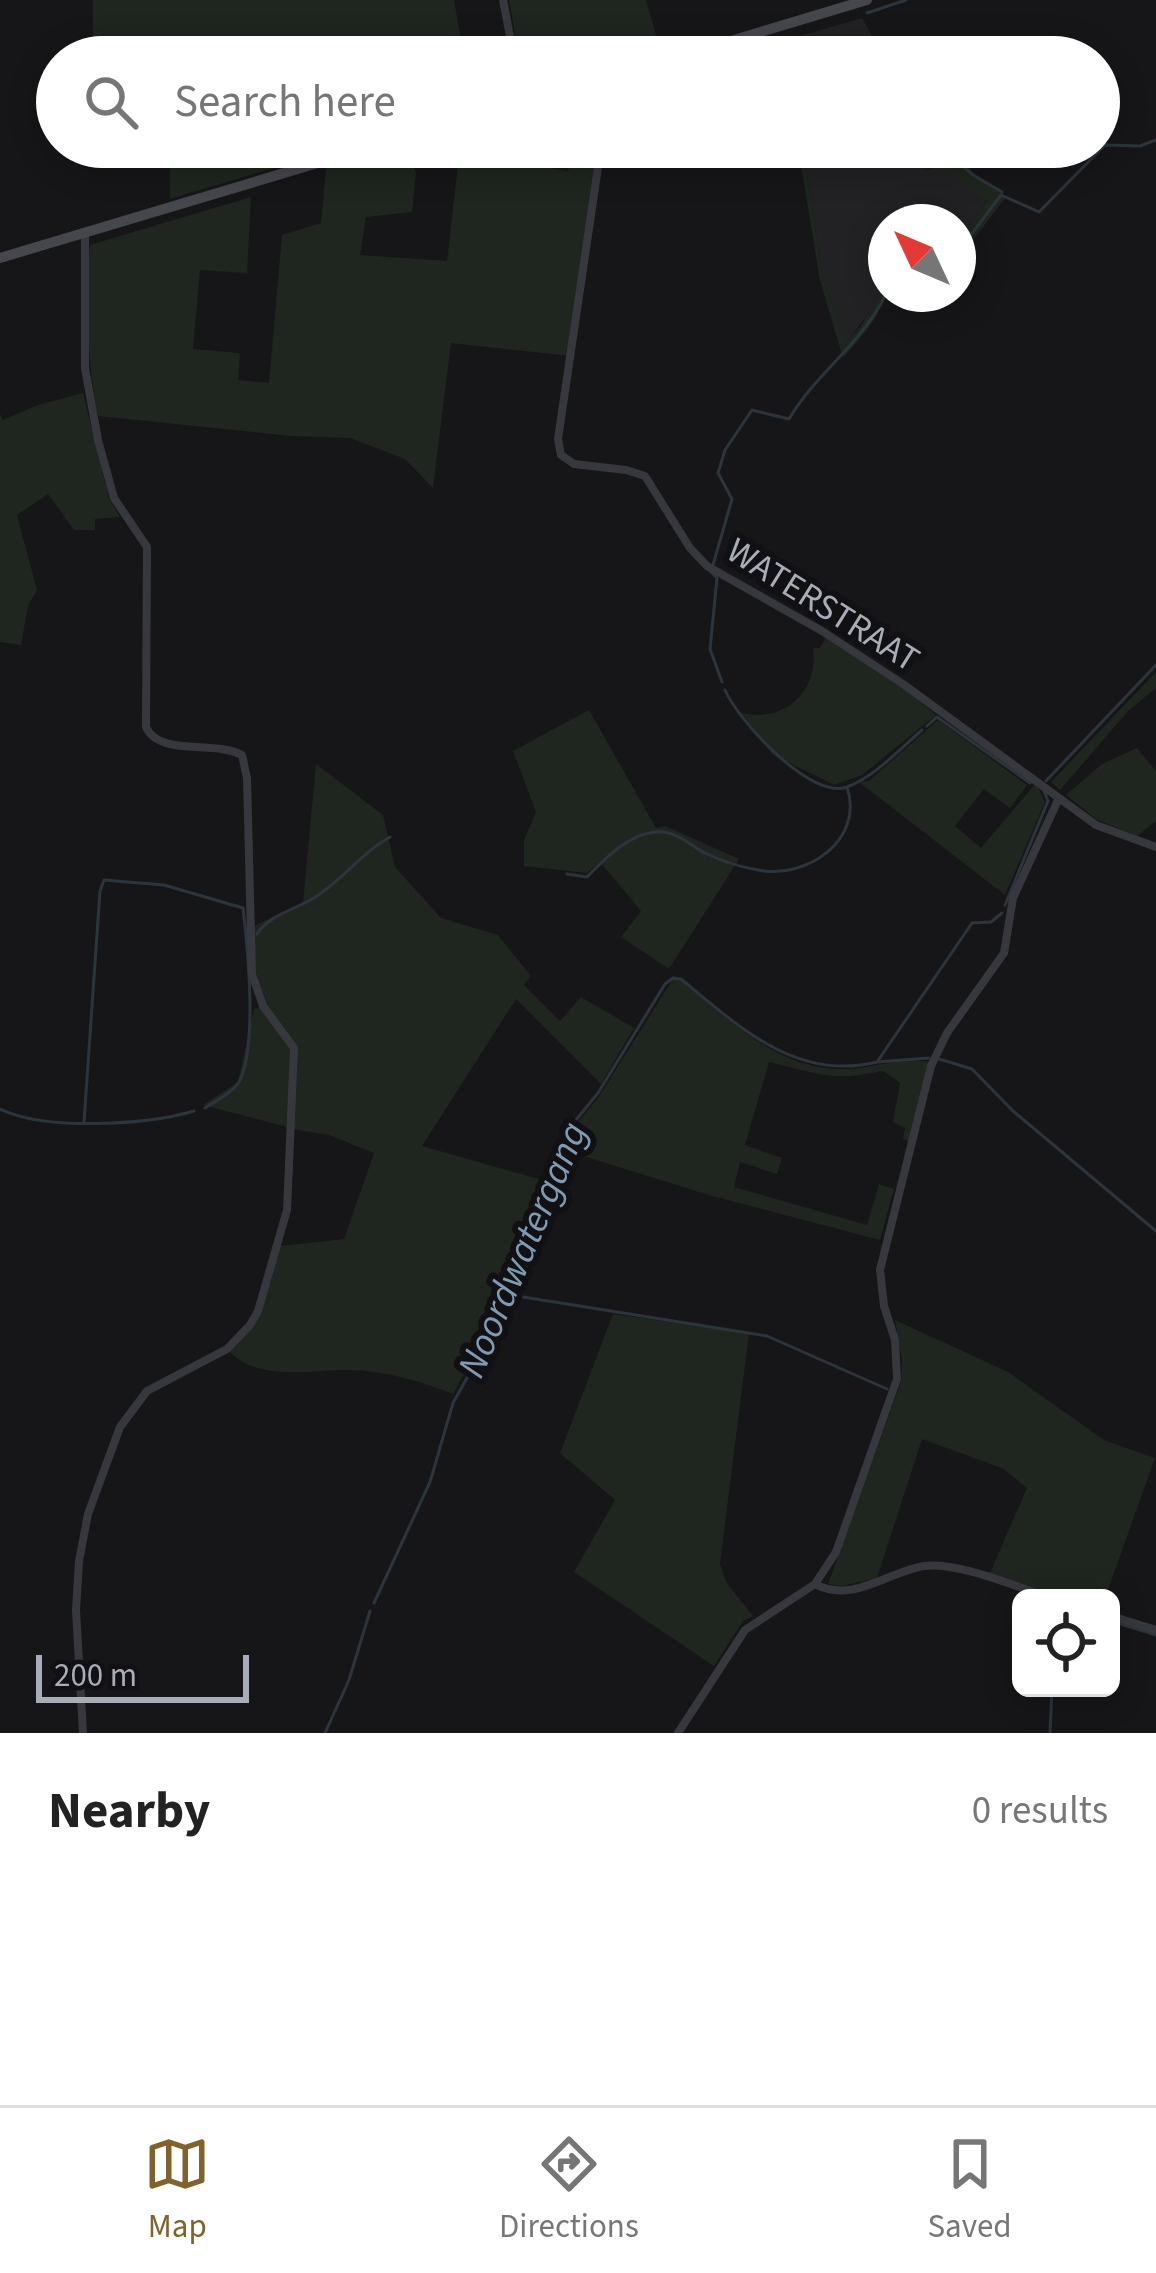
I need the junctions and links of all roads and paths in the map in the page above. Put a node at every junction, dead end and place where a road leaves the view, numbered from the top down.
1 (503, 0) edge
2 (867, 0) edge
3 (510, 36) edge
4 (746, 36) edge
5 (301, 168) edge
6 (598, 168) edge
7 (85, 233) junction
8 (0, 258) edge
9 (1059, 798) junction
10 (1156, 848) edge
11 (815, 1584) junction
12 (1021, 1589) edge
13 (1120, 1619) edge
14 (1156, 1630) edge
15 (83, 1733) edge
16 (678, 1733) edge

1 - 3 street
2 - 4 street
5 - 7 street
6 - 9 street, WATERSTRAAT
7 - 8 street
7 - 15 street
9 - 10 street, WATERSTRAAT
9 - 11 street
11 - 12 street
11 - 16 street
13 - 14 street

